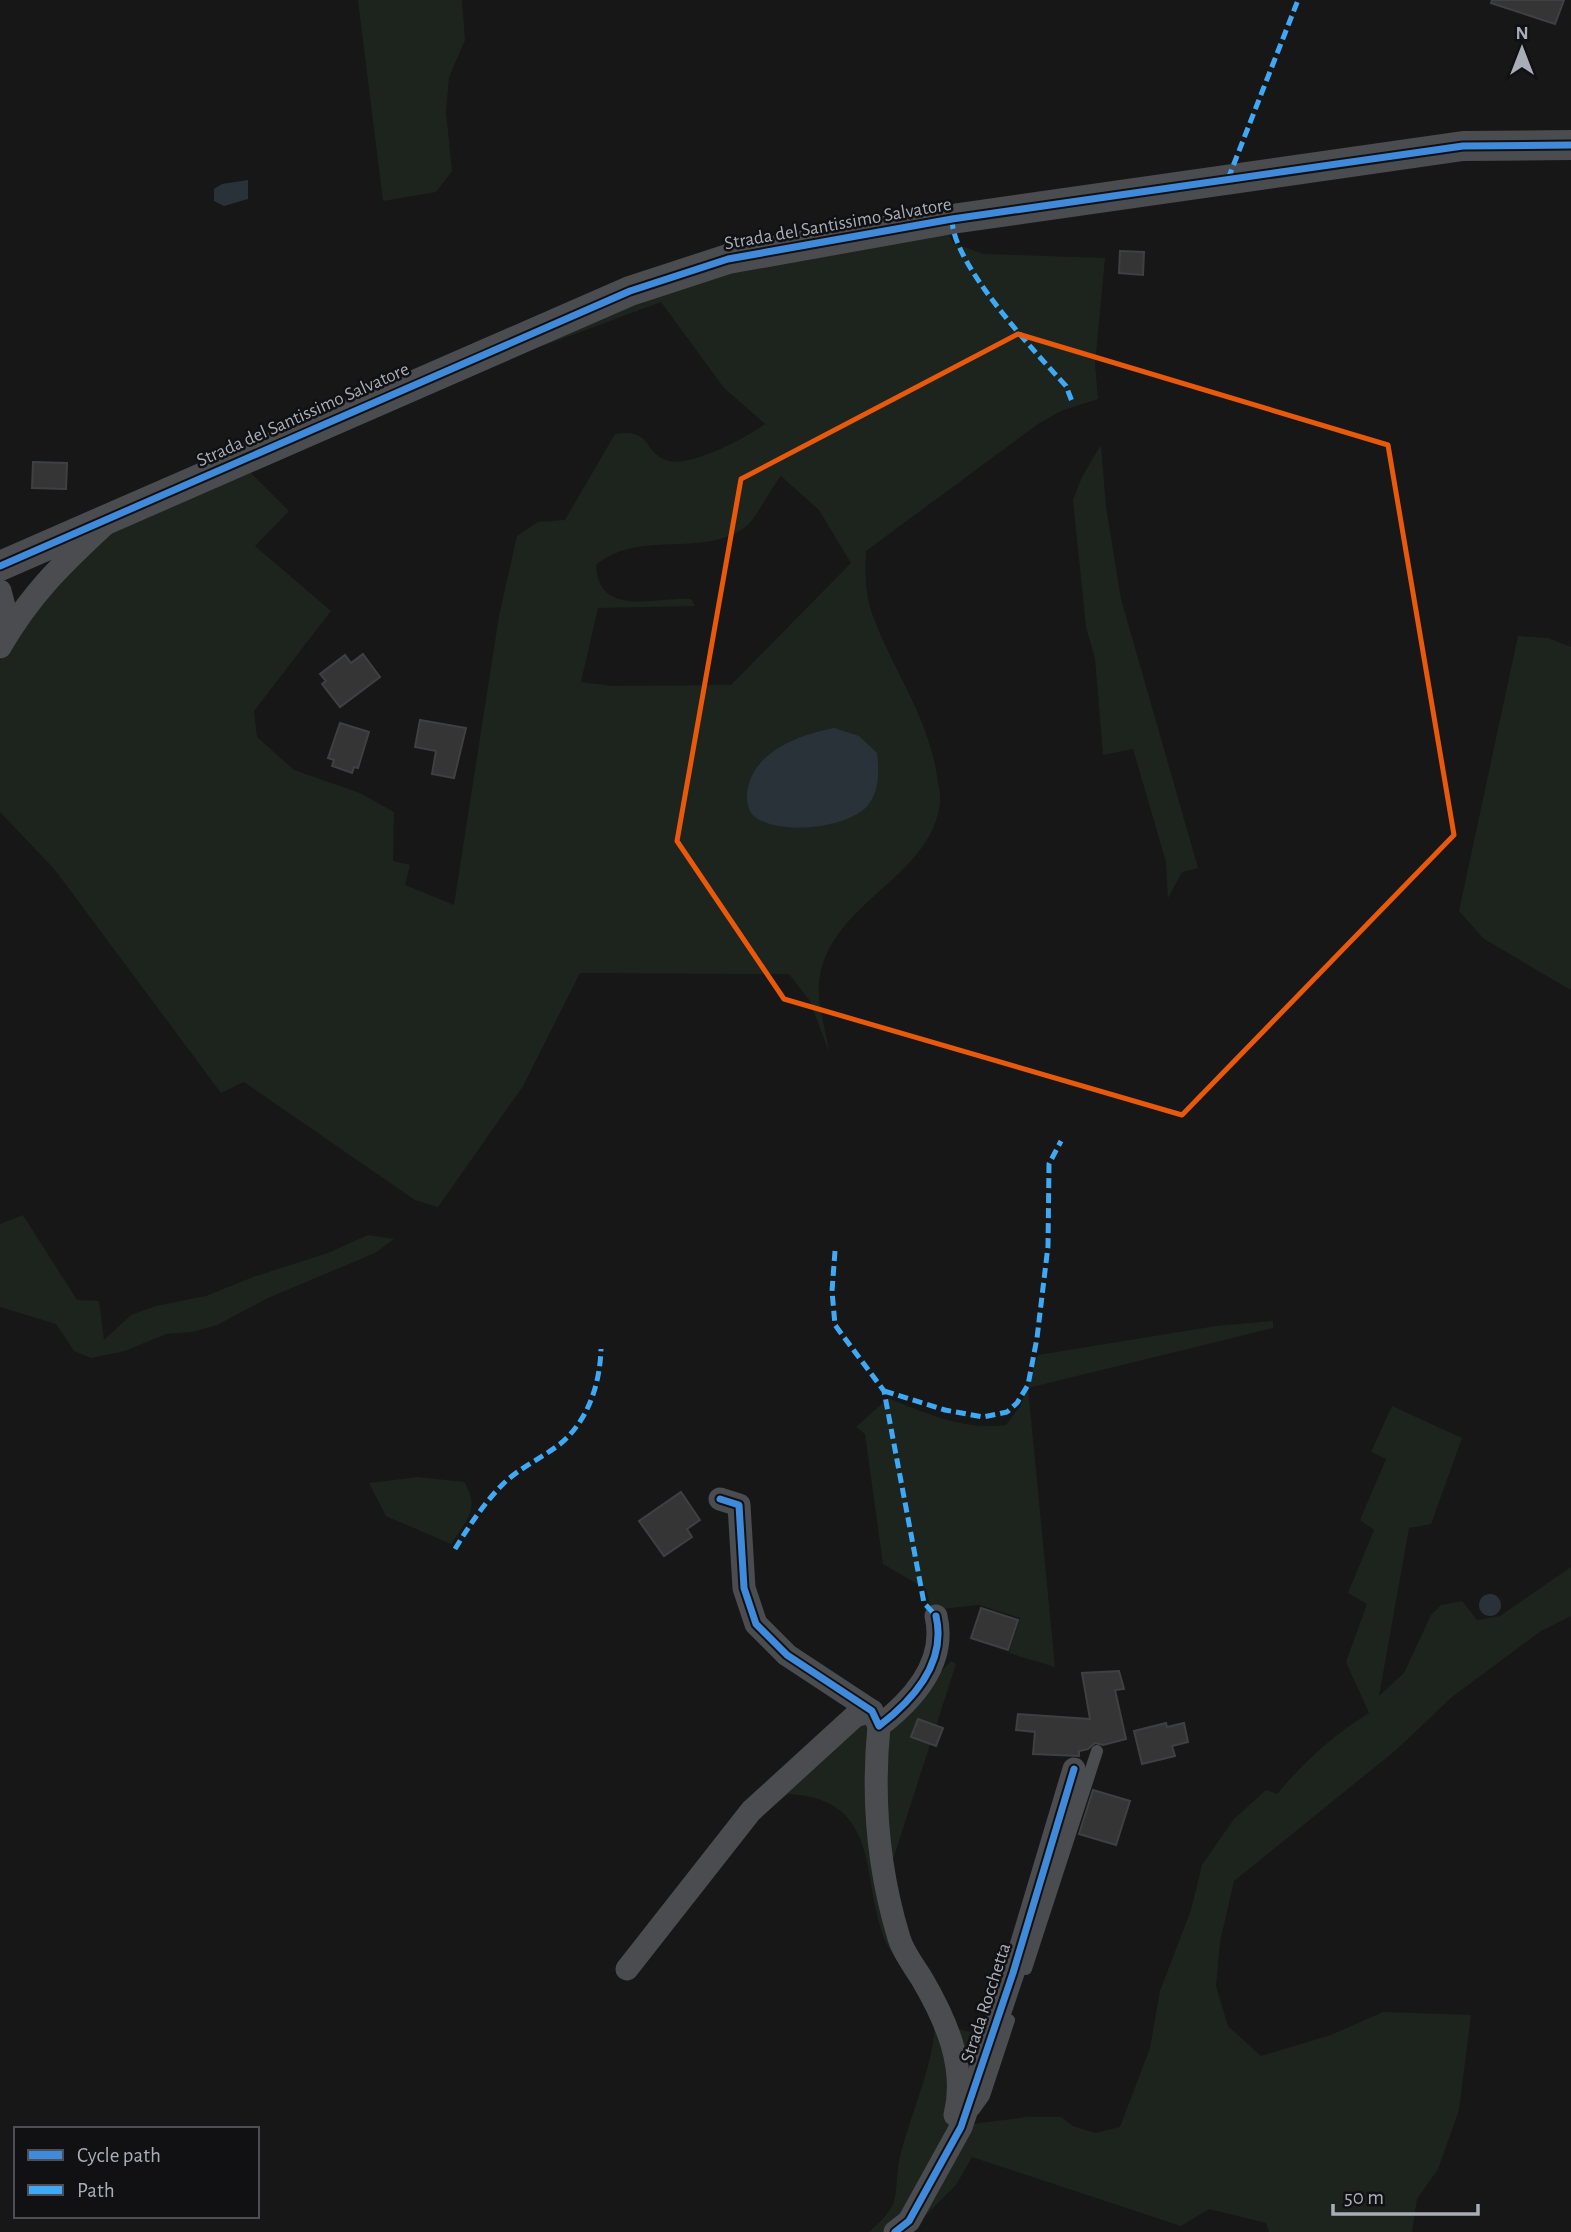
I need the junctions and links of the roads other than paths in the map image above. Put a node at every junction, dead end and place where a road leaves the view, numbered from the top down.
1 (1571, 145) edge
2 (110, 519) junction
3 (0, 566) edge
4 (0, 591) edge
5 (5, 638) edge
6 (720, 1499) dead end
7 (936, 1616) dead end
8 (875, 1718) junction
9 (1097, 1751) dead end
10 (1074, 1769) dead end
11 (627, 1969) dead end
12 (961, 2127) junction
13 (947, 2151) junction
14 (895, 2232) edge

1 - 2 street, Strada del Santissimo Salvatore
2 - 3 street, Strada del Santissimo Salvatore
2 - 5 street
4 - 5 street
6 - 8 street
7 - 8 street
8 - 11 street
8 - 13 street
9 - 12 lane
10 - 12 street, Strada Rocchetta
12 - 13 street, Strada Rocchetta
13 - 14 street, Strada Rocchetta

